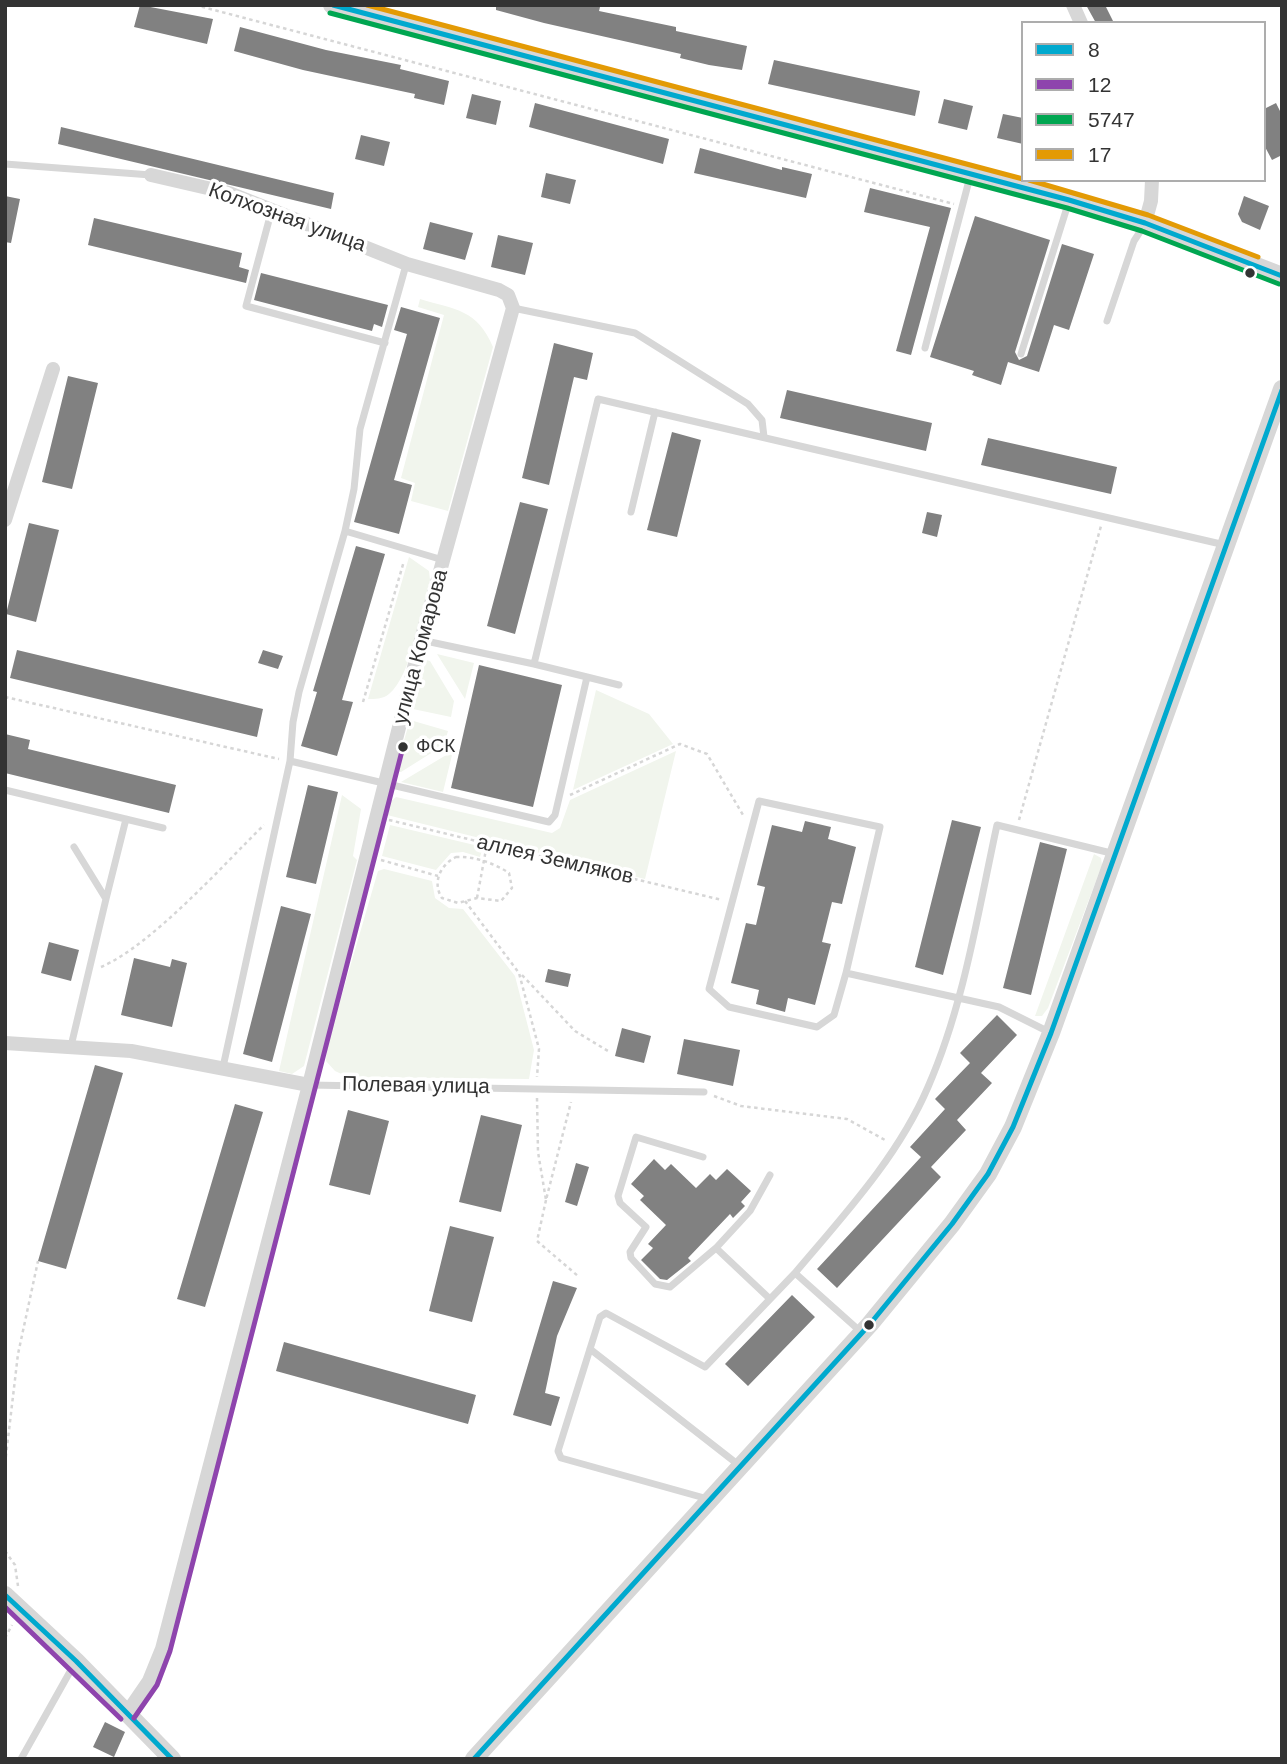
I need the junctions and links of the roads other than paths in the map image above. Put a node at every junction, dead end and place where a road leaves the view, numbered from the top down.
1 (332, 5) edge
2 (1073, 5) edge
3 (1081, 21) edge
4 (5, 164) edge
5 (971, 173) junction
6 (151, 175) joint
7 (1152, 182) edge
8 (1069, 200) junction
9 (272, 208) junction
10 (1145, 223) junction
11 (407, 264) junction
12 (1282, 276) edge
13 (513, 308) junction
14 (1107, 321) dead end
15 (385, 343) junction
16 (925, 348) dead end
17 (1020, 354) dead end
18 (53, 369) dead end
19 (1282, 389) edge
20 (655, 412) junction
21 (764, 437) junction
22 (631, 512) dead end
23 (5, 520) edge
24 (345, 531) junction
25 (1226, 545) junction
26 (444, 560) junction
27 (421, 640) junction
28 (534, 664) junction
29 (587, 677) junction
30 (619, 685) dead end
31 (289, 761) junction
32 (385, 786) junction
33 (5, 790) edge
34 (126, 819) junction
35 (163, 828) dead end
36 (74, 847) dead end
37 (1116, 854) junction
38 (106, 899) junction
39 (846, 973) junction
40 (958, 996) junction
41 (1051, 1034) junction
42 (5, 1043) edge
43 (71, 1046) junction
44 (223, 1067) junction
45 (310, 1084) junction
46 (704, 1092) road end
47 (704, 1157) dead end
48 (770, 1175) dead end
49 (716, 1248) junction
50 (795, 1272) junction
51 (771, 1299) junction
52 (862, 1333) junction
53 (590, 1349) junction
54 (740, 1466) junction
55 (710, 1499) junction
56 (5, 1595) edge
57 (76, 1661) junction
58 (127, 1713) junction
59 (22, 1759) edge
60 (172, 1759) edge
61 (474, 1759) edge

1 - 5 street
2 - 3 street
4 - 6 lane, Колхозная улица
5 - 8 street
5 - 16 lane
6 - 9 street, Колхозная улица
7 - 10 street
8 - 10 street
8 - 17 lane
9 - 11 street, Колхозная улица
9 - 15 lane
10 - 12 street
10 - 14 lane
11 - 13 street, Колхозная улица
11 - 15 lane
13 - 21 lane
13 - 26 street, улица Комарова
15 - 24 lane
18 - 23 street
19 - 25 street
20 - 21 lane
20 - 22 lane
20 - 28 lane
21 - 25 lane
24 - 26 lane
24 - 31 lane
25 - 37 street
26 - 27 street, улица Комарова
27 - 28 lane
27 - 32 street, улица Комарова
28 - 29 lane
29 - 30 lane
29 - 32 lane
31 - 32 lane
31 - 44 lane
32 - 45 street, улица Комарова
33 - 34 lane
34 - 35 lane
34 - 38 lane
36 - 38 lane
37 - 40 lane
37 - 41 street
38 - 43 lane
39 - 39 lane
39 - 40 lane
40 - 41 lane
40 - 50 lane
41 - 52 street
42 - 43 street, Полевая улица
43 - 44 street, Полевая улица
44 - 45 street, Полевая улица
45 - 46 lane, Полевая улица
45 - 58 street, улица Комарова
47 - 49 lane
48 - 49 lane
49 - 51 lane
50 - 51 lane
50 - 52 lane
51 - 53 lane
52 - 54 street
53 - 54 lane
53 - 55 lane
54 - 55 street
55 - 61 street
56 - 57 street
57 - 58 street
57 - 59 lane
58 - 60 street

